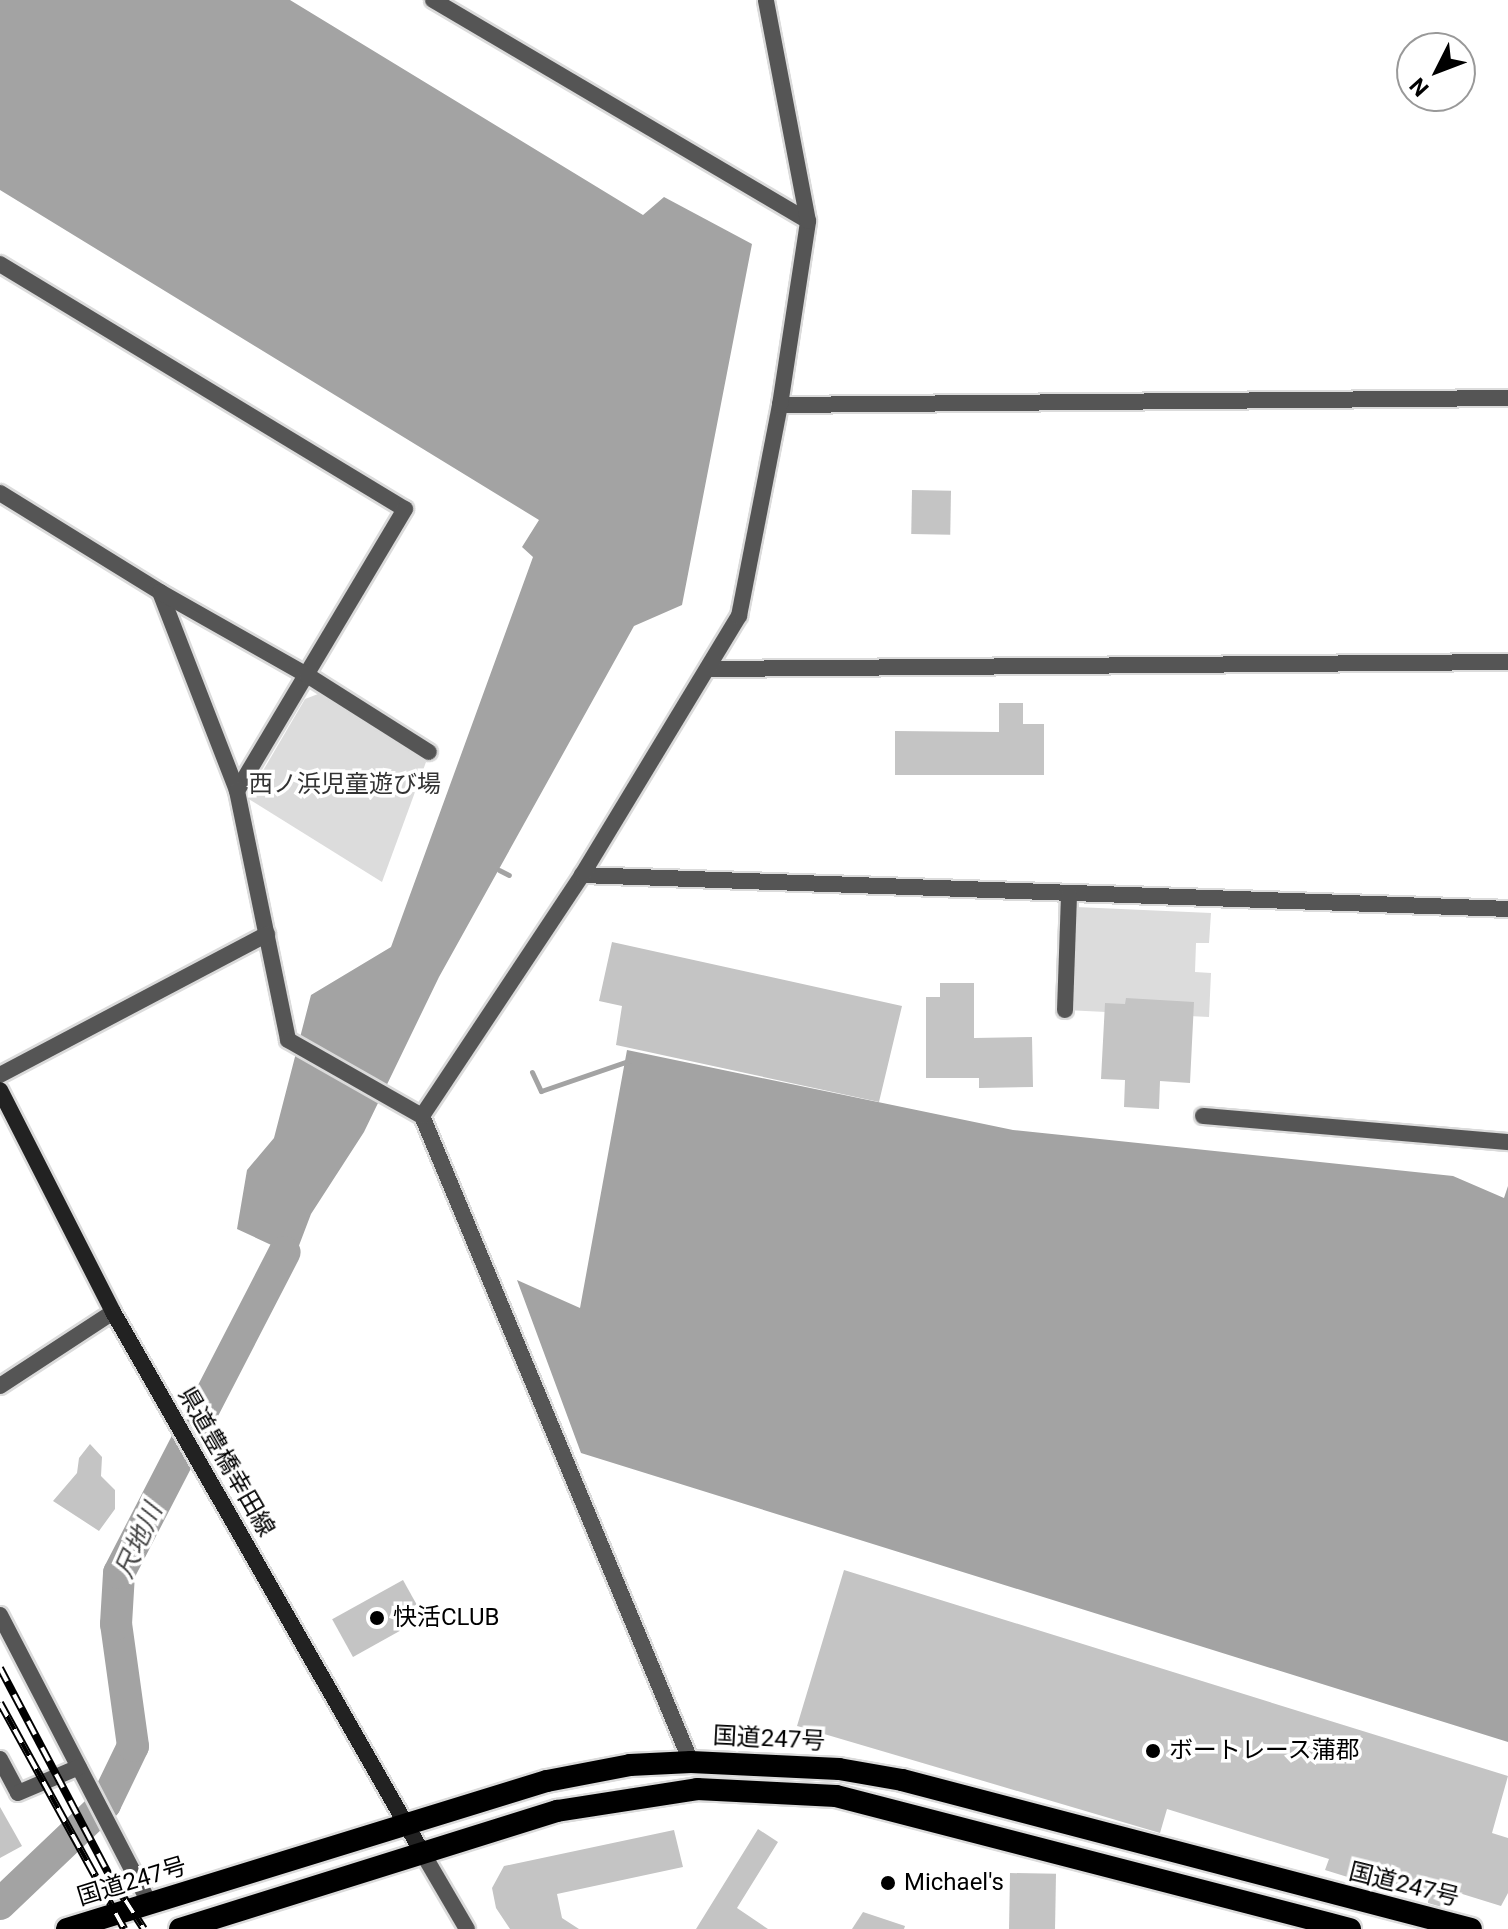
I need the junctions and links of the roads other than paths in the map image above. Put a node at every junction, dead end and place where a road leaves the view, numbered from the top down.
1 (433, 0) edge
2 (766, 0) edge
3 (808, 221) junction
4 (0, 264) edge
5 (1508, 398) edge
6 (780, 405) junction
7 (0, 493) edge
8 (160, 592) junction
9 (1508, 662) edge
10 (708, 669) junction
11 (307, 675) junction
12 (429, 752) dead end
13 (237, 791) junction
14 (582, 875) junction
15 (1069, 894) junction
16 (1508, 909) edge
17 (267, 934) junction
18 (1065, 1010) dead end
19 (0, 1075) edge
20 (0, 1090) edge
21 (422, 1116) junction
22 (1203, 1116) dead end
23 (1508, 1142) edge
24 (113, 1312) junction
25 (0, 1386) edge
26 (0, 1615) edge
27 (0, 1759) edge
28 (691, 1762) junction
29 (79, 1767) junction
30 (408, 1823) junction
31 (422, 1852) junction
32 (150, 1904) junction
33 (67, 1929) edge
34 (180, 1929) edge
35 (467, 1929) edge
36 (1350, 1929) edge
37 (1471, 1929) edge

1 - 3 street
2 - 3 street
3 - 6 street
4 - 11 street
5 - 6 street
6 - 10 street
7 - 8 street
8 - 11 street
8 - 13 street
9 - 10 street
10 - 14 street
11 - 12 street
11 - 13 street
13 - 17 street
14 - 15 street
14 - 21 street
15 - 16 street
15 - 18 street
17 - 19 street
17 - 21 street
20 - 24 main road, 県道豊橋幸田線
21 - 28 street
22 - 23 street
24 - 25 street
24 - 30 main road, 県道豊橋幸田線
26 - 29 street
27 - 29 street
28 - 30 highway, 国道247号
28 - 37 highway, 国道247号
29 - 32 street
30 - 31 main road, 県道豊橋幸田線
30 - 32 highway, 国道247号
31 - 34 highway
31 - 35 street
31 - 36 highway
32 - 33 highway, 国道247号

